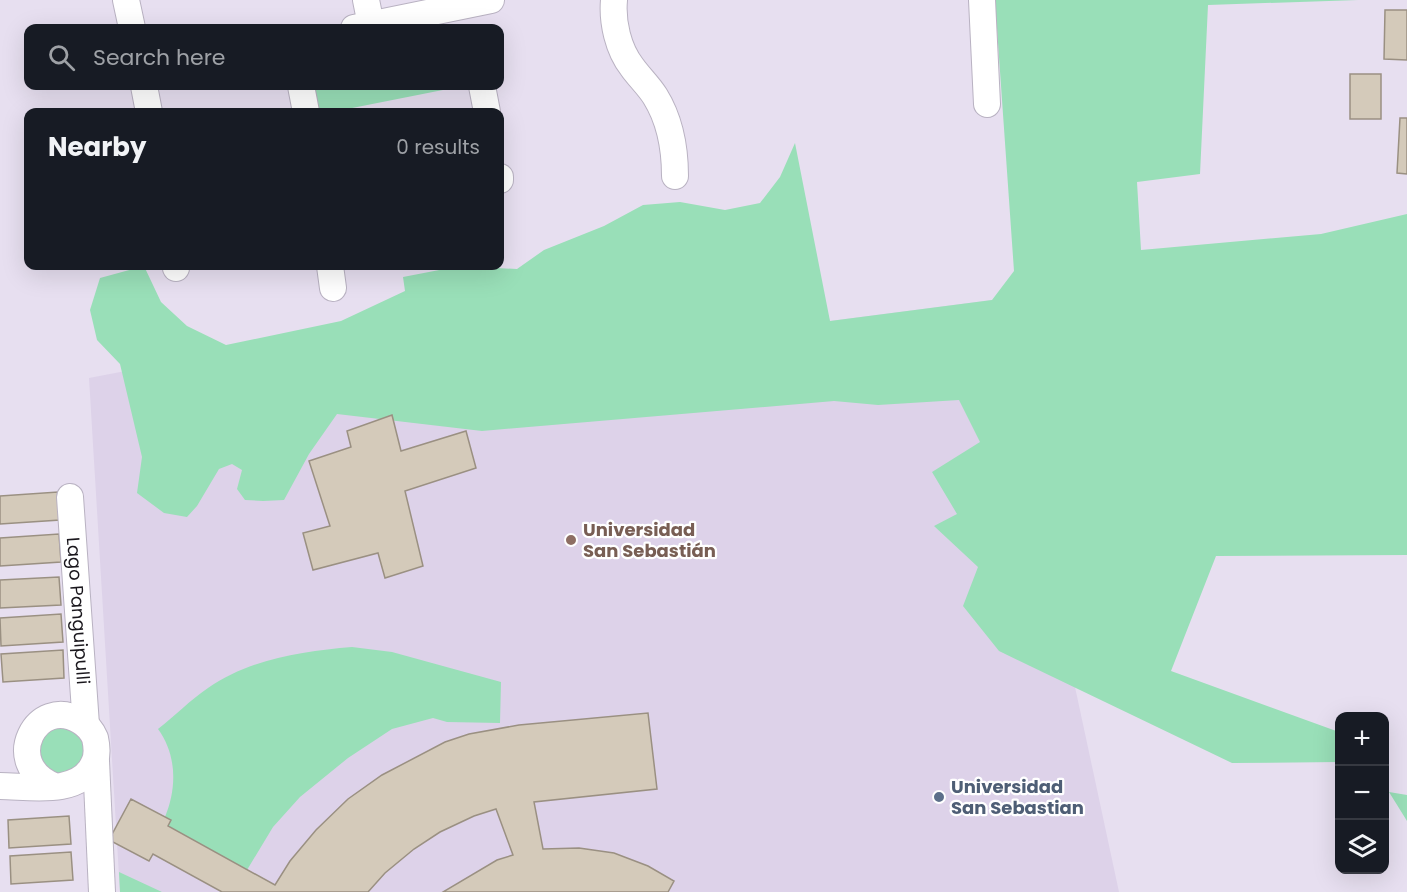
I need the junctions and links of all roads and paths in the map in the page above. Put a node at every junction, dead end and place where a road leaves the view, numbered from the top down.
1 (126, 0) edge
2 (366, 0) edge
3 (614, 0) edge
4 (982, 0) edge
5 (476, 11) edge
6 (131, 24) edge
7 (362, 24) edge
8 (383, 24) edge
9 (145, 90) edge
10 (302, 90) edge
11 (483, 90) edge
12 (987, 104) dead end
13 (148, 108) edge
14 (305, 108) edge
15 (486, 108) edge
16 (675, 176) dead end
17 (70, 497) dead end
18 (86, 725) junction
19 (25, 747) junction
20 (96, 761) junction
21 (0, 775) edge
22 (0, 786) edge
23 (54, 786) junction
24 (102, 892) edge

1 - 6 street
2 - 7 street
3 - 16 street
4 - 12 street
5 - 8 street
9 - 13 street
10 - 14 street
11 - 15 street
17 - 18 street, Lago Panguipulli
18 - 19 street
18 - 20 street
19 - 21 street
19 - 23 street
20 - 23 street
20 - 24 street
22 - 23 street

